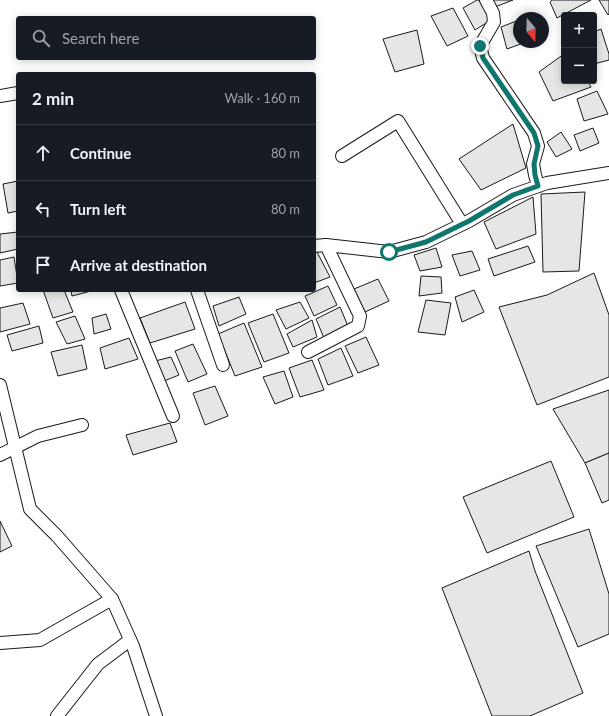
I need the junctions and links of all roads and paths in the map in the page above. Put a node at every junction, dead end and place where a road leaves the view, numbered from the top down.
1 (486, 0) edge
2 (16, 94) edge
3 (0, 96) edge
4 (342, 156) dead end
5 (609, 174) edge
6 (538, 186) junction
7 (462, 224) junction
8 (326, 245) junction
9 (316, 246) edge
10 (122, 292) edge
11 (198, 292) edge
12 (308, 352) dead end
13 (223, 365) dead end
14 (0, 385) edge
15 (172, 416) dead end
16 (82, 425) dead end
17 (15, 447) junction
18 (0, 455) edge
19 (112, 599) junction
20 (130, 640) junction
21 (0, 643) edge
22 (57, 716) edge
23 (156, 716) edge

1 - 6 street
2 - 3 street
4 - 7 street
5 - 6 street
6 - 7 street
7 - 8 street
8 - 9 street
8 - 12 street
10 - 15 street
11 - 13 street
14 - 17 street
16 - 17 street
17 - 18 street
17 - 19 street
19 - 20 street
19 - 21 street
20 - 22 street
20 - 23 street

